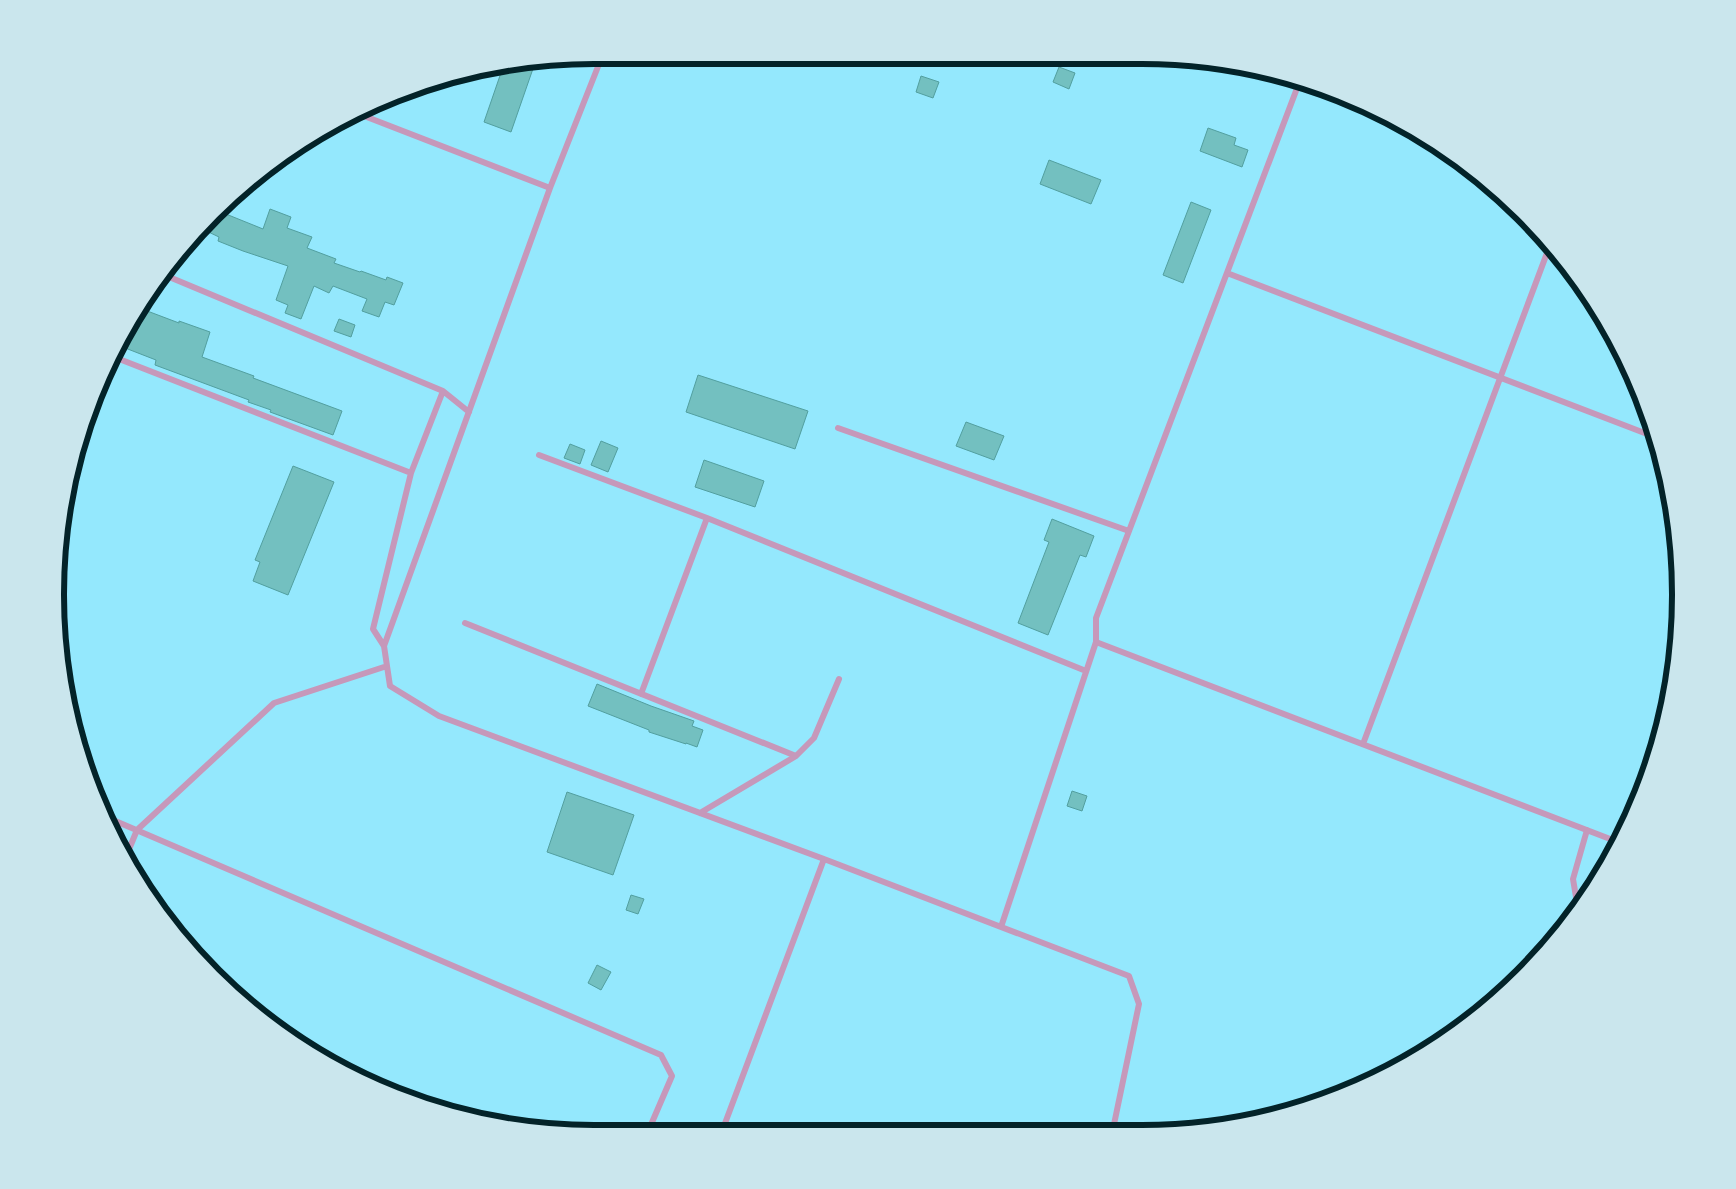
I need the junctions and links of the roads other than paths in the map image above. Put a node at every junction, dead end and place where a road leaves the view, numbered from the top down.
1 (599, 64) edge
2 (1298, 88) edge
3 (364, 116) edge
4 (550, 188) junction
5 (1547, 253) edge
6 (1227, 273) junction
7 (169, 277) edge
8 (119, 359) edge
9 (1500, 378) junction
10 (443, 391) junction
11 (469, 412) junction
12 (838, 428) dead end
13 (1647, 434) edge
14 (539, 455) dead end
15 (411, 473) junction
16 (708, 518) junction
17 (1129, 530) junction
18 (465, 623) dead end
19 (1096, 642) junction
20 (384, 646) junction
21 (387, 666) junction
22 (1086, 671) junction
23 (839, 679) dead end
24 (641, 694) junction
25 (1363, 744) junction
26 (796, 756) junction
27 (700, 813) junction
28 (114, 820) edge
29 (137, 830) junction
30 (1587, 830) junction
31 (1612, 840) edge
32 (129, 849) edge
33 (824, 859) junction
34 (1576, 899) edge
35 (1001, 927) junction
36 (651, 1125) edge
37 (724, 1125) edge
38 (1114, 1125) edge

1 - 4 lane
2 - 6 lane
3 - 4 lane
4 - 11 lane
5 - 9 lane
6 - 9 lane
6 - 17 lane
7 - 10 lane
8 - 15 lane
9 - 13 lane
9 - 25 lane
10 - 11 lane
10 - 15 lane
11 - 20 lane
12 - 17 lane
14 - 16 lane
15 - 20 lane
16 - 22 lane
16 - 24 lane
17 - 19 lane
18 - 24 lane
19 - 22 lane
19 - 25 lane
20 - 21 lane
21 - 27 lane
21 - 29 lane
22 - 35 lane
23 - 26 lane
24 - 26 lane
25 - 30 lane
26 - 27 lane
27 - 33 lane
28 - 29 lane
29 - 32 lane
29 - 36 lane
30 - 31 lane
30 - 34 lane
33 - 35 lane
33 - 37 lane
35 - 38 lane

